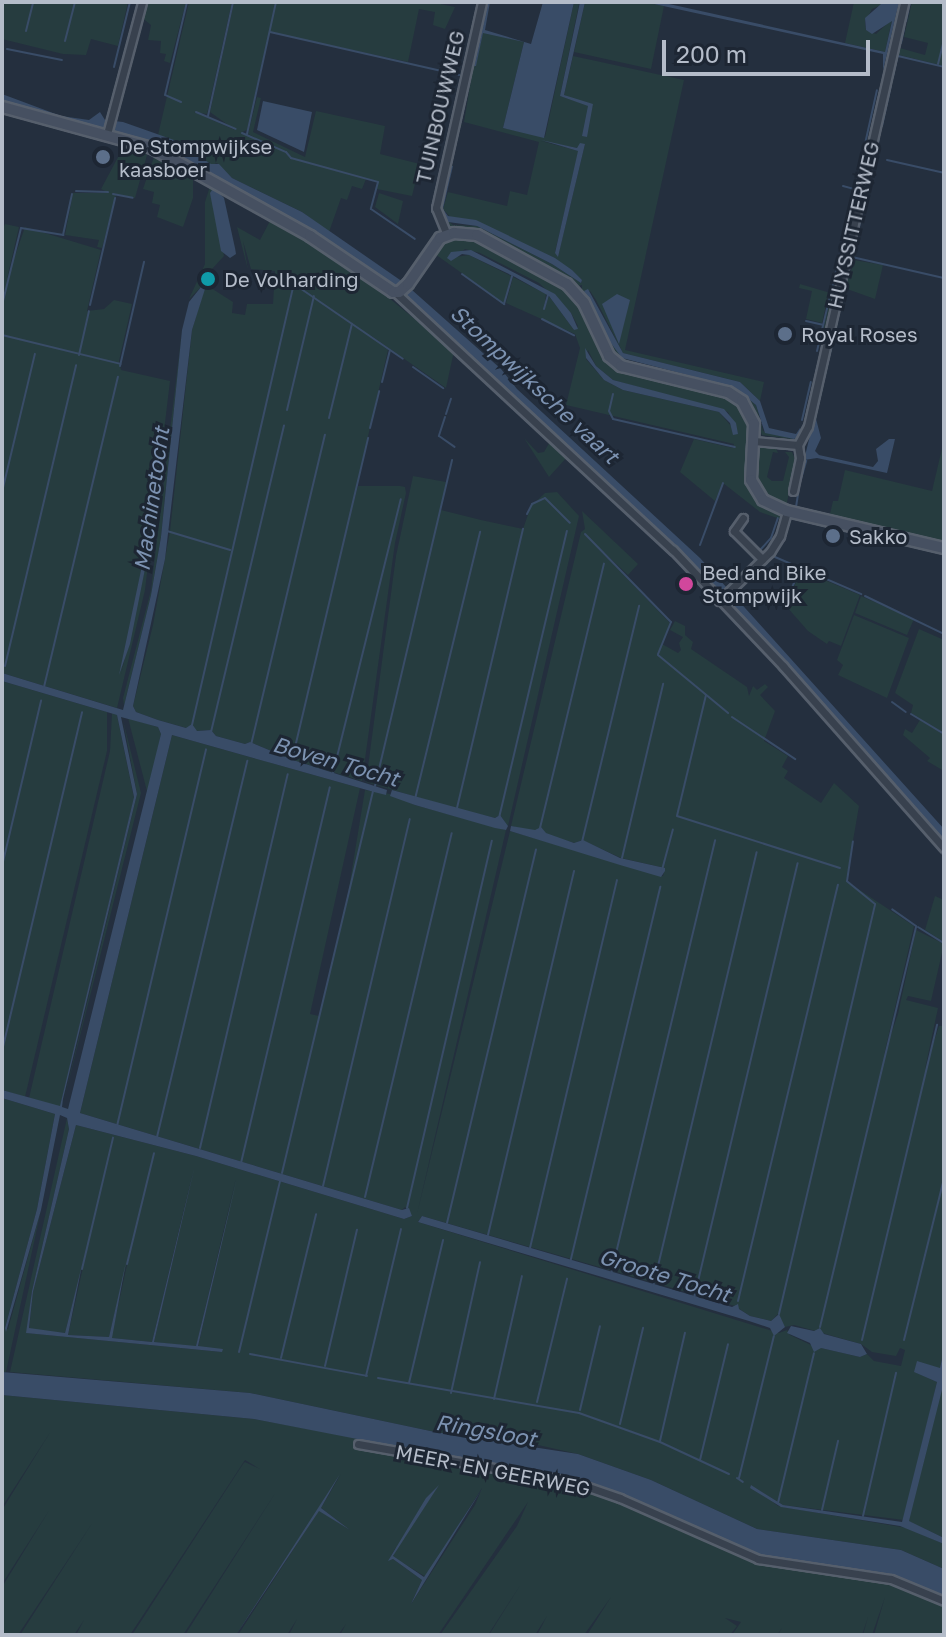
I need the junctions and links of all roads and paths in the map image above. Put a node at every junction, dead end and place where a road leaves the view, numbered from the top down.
1 (142, 2) edge
2 (482, 2) edge
3 (904, 2) edge
4 (2, 107) edge
5 (109, 128) junction
6 (447, 235) junction
7 (401, 289) junction
8 (754, 441) junction
9 (798, 445) junction
10 (793, 491) dead end
11 (787, 511) junction
12 (743, 518) dead end
13 (944, 548) edge
14 (762, 559) junction
15 (720, 600) junction
16 (944, 848) edge
17 (358, 1444) dead end
18 (944, 1601) edge

1 - 5 street
2 - 6 street, TUINBOUWWEG
3 - 9 street, HUYSSITTERWEG
4 - 5 street
5 - 7 street
6 - 7 street
6 - 8 street
7 - 15 street
8 - 9 street
8 - 11 street
9 - 10 street, HUYSSITTERWEG
11 - 13 street
11 - 14 street
12 - 14 street
14 - 15 street
15 - 16 street
17 - 18 street, MEER- EN GEERWEG

